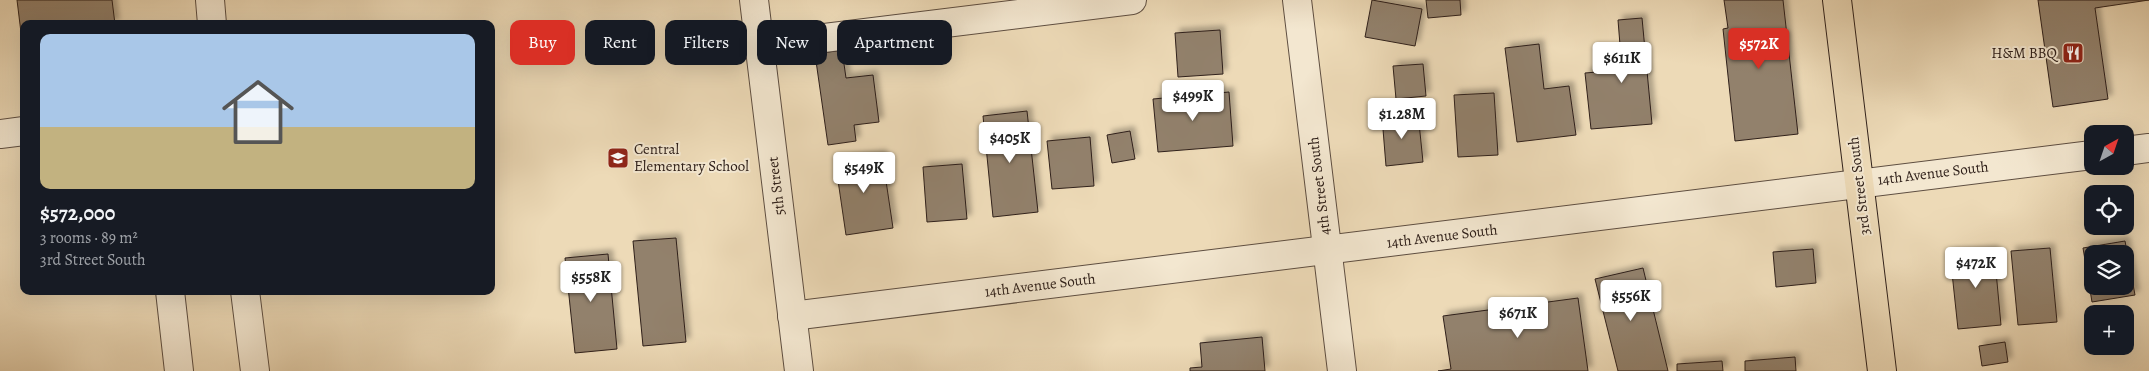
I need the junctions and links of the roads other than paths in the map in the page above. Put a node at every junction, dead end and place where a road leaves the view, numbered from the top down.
1 (210, 0) edge
2 (754, 0) edge
3 (1132, 0) edge
4 (1297, 0) edge
5 (1836, 0) edge
6 (212, 20) edge
7 (757, 28) edge
8 (827, 38) edge
9 (761, 65) edge
10 (20, 132) edge
11 (0, 134) edge
12 (2149, 148) edge
13 (2134, 150) edge
14 (2084, 156) edge
15 (1859, 182) junction
16 (1327, 250) junction
17 (170, 295) edge
18 (246, 295) edge
19 (792, 316) junction
20 (179, 371) edge
21 (255, 371) edge
22 (799, 371) edge
23 (1342, 371) edge
24 (1882, 371) edge

1 - 6 street
2 - 7 street, 5th Street
3 - 8 street
4 - 16 street, 4th Street South
5 - 15 main road, 3rd Street South
9 - 19 street, 5th Street
10 - 11 street
12 - 13 street
14 - 15 street, 14th Avenue South
15 - 16 street, 14th Avenue South
15 - 24 main road, 3rd Street South
16 - 19 street, 14th Avenue South
16 - 23 street, 4th Street South
17 - 20 street
18 - 21 street
19 - 22 street, 5th Street

